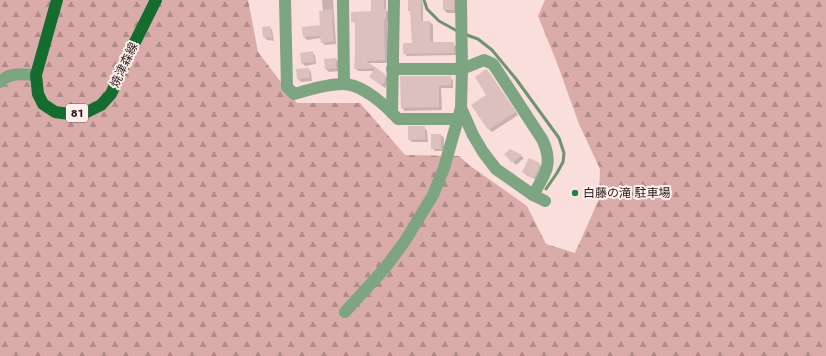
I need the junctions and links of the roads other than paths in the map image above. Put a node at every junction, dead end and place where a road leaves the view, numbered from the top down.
1 (57, 0) edge
2 (156, 0) edge
3 (285, 0) edge
4 (343, 0) edge
5 (394, 0) edge
6 (462, 0) edge
7 (392, 69) junction
8 (462, 69) junction
9 (36, 75) junction
10 (0, 82) edge
11 (344, 84) junction
12 (392, 113) junction
13 (459, 114) junction
14 (533, 195) junction
15 (546, 201) dead end
16 (344, 312) dead end

1 - 9 main road, 焼津森線 / 81
2 - 9 main road, 焼津森線 / 81
3 - 11 street
4 - 11 street
5 - 7 street
6 - 8 street
7 - 8 street
7 - 12 street
8 - 13 street
8 - 14 street
9 - 10 street
11 - 12 street
12 - 13 street
13 - 14 street
13 - 16 street
14 - 15 street

